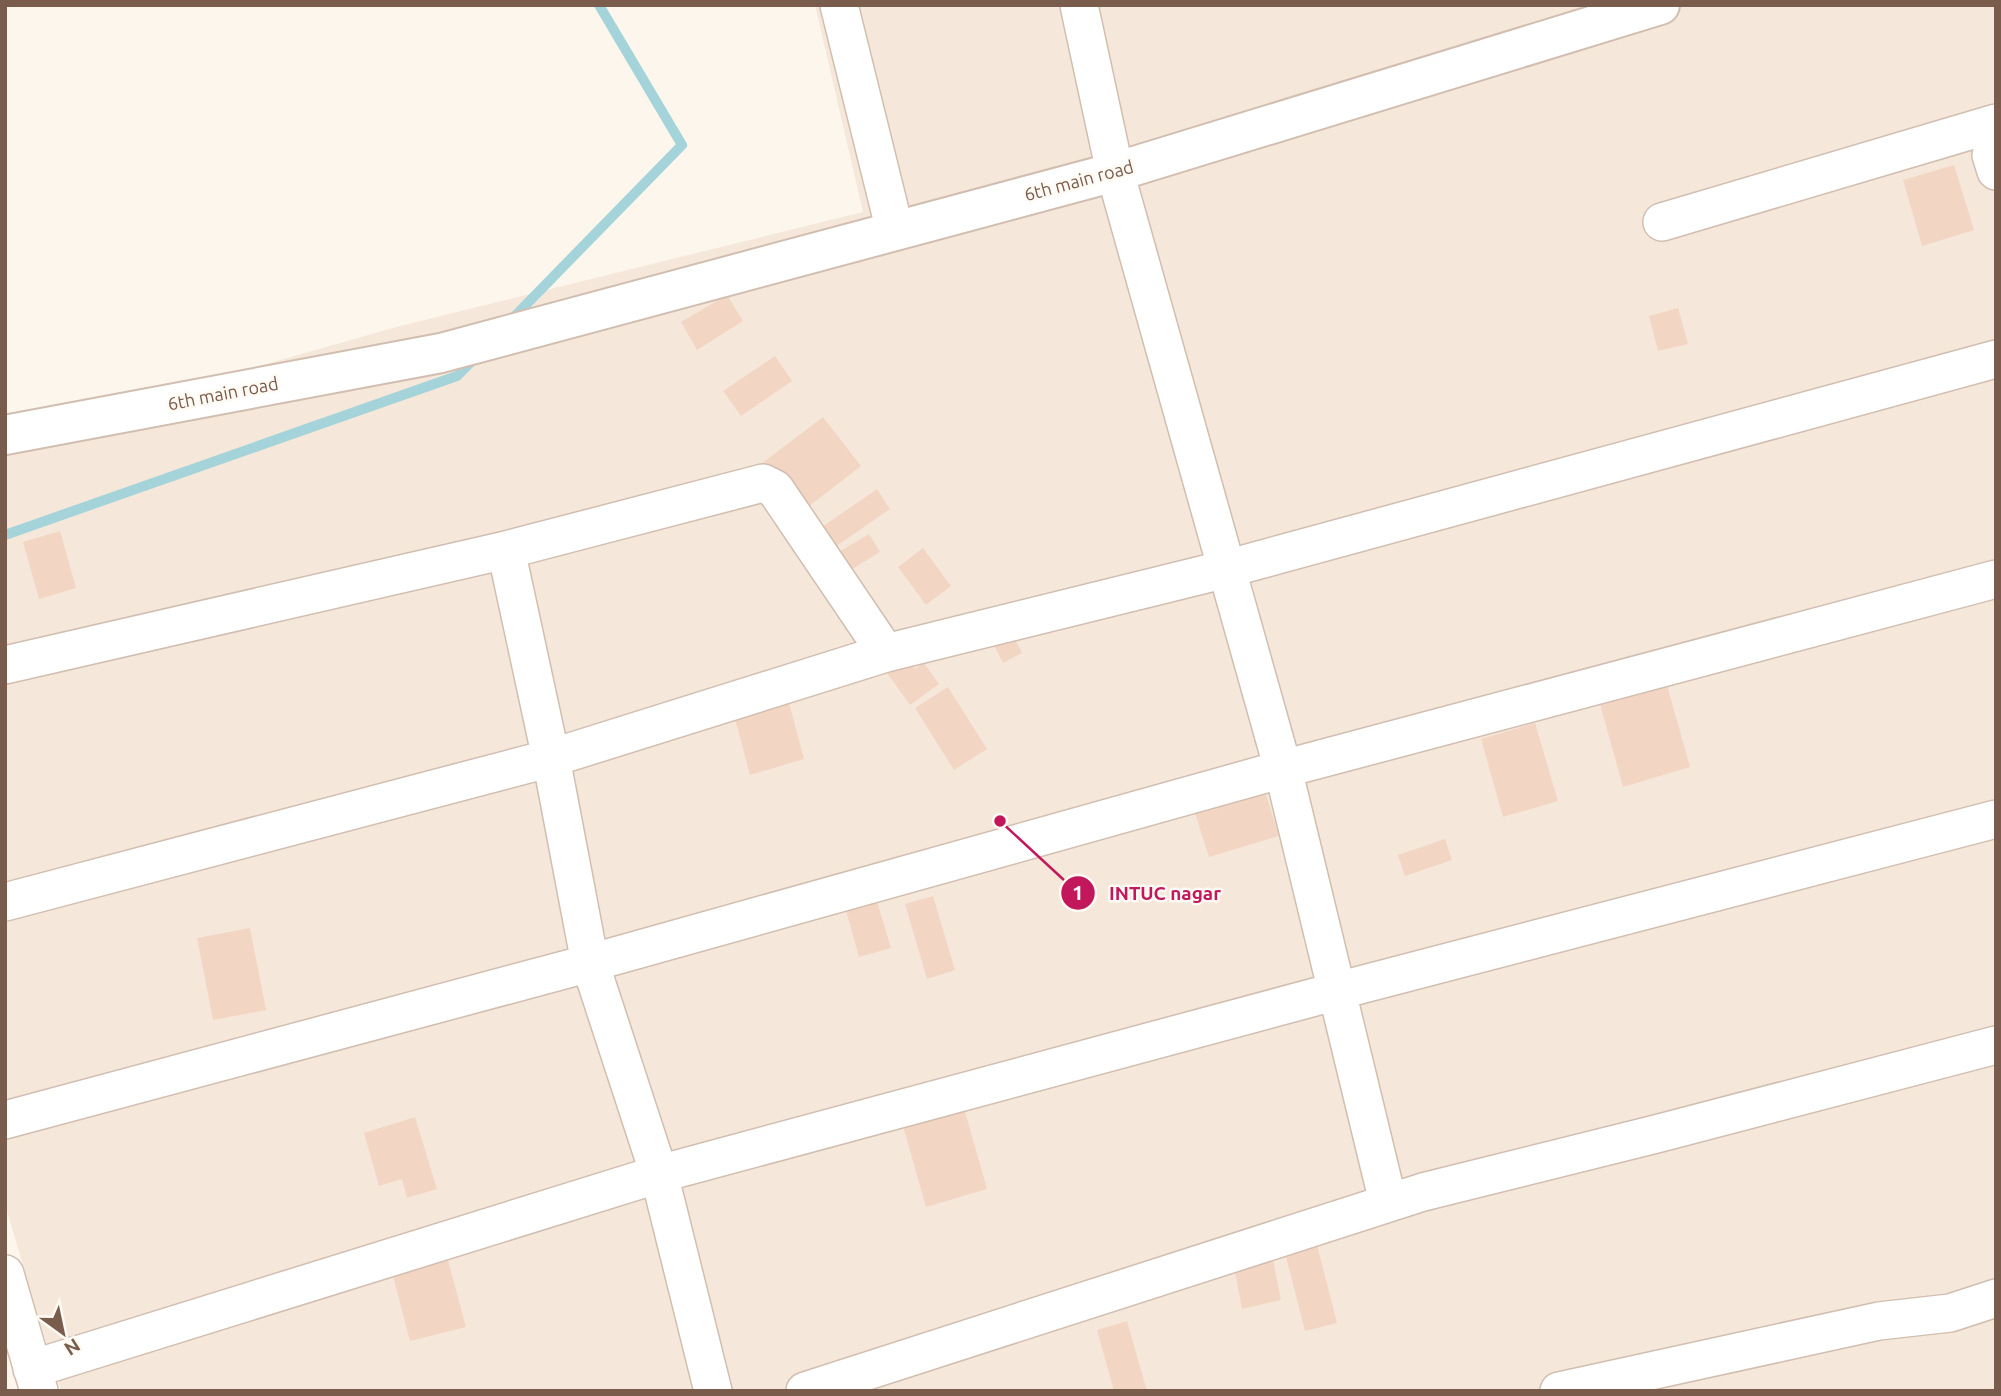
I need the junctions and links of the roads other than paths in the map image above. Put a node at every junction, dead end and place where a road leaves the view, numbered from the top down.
1 (839, 5) edge
2 (1079, 5) edge
3 (1660, 5) edge
4 (1996, 123) edge
5 (1996, 146) edge
6 (1996, 171) edge
7 (1115, 172) junction
8 (1662, 222) dead end
9 (895, 230) junction
10 (1996, 359) edge
11 (5, 435) edge
12 (506, 550) junction
13 (1226, 569) junction
14 (1996, 579) edge
15 (886, 653) junction
16 (5, 666) edge
17 (551, 758) junction
18 (1283, 769) junction
19 (1996, 819) edge
20 (5, 902) edge
21 (590, 963) junction
22 (1337, 991) junction
23 (1996, 1045) edge
24 (5, 1120) edge
25 (659, 1174) junction
26 (1388, 1202) junction
27 (9, 1298) edge
28 (1996, 1298) edge
29 (35, 1380) edge
30 (713, 1391) edge
31 (805, 1391) edge
32 (1559, 1391) edge

1 - 9 street
2 - 7 street
3 - 7 street, 6th main road
4 - 8 street
5 - 6 street
7 - 9 street, 6th main road
7 - 13 street
9 - 11 street, 6th main road
10 - 13 street
12 - 15 street
12 - 16 street
12 - 17 street
13 - 15 street
13 - 18 street
14 - 18 street
15 - 17 street
17 - 20 street
17 - 21 street
18 - 21 street
18 - 22 street
19 - 22 street
21 - 24 street
21 - 25 street
22 - 25 street
22 - 26 street
23 - 26 street
25 - 29 street
25 - 30 street
26 - 31 street
27 - 29 street
28 - 32 street

